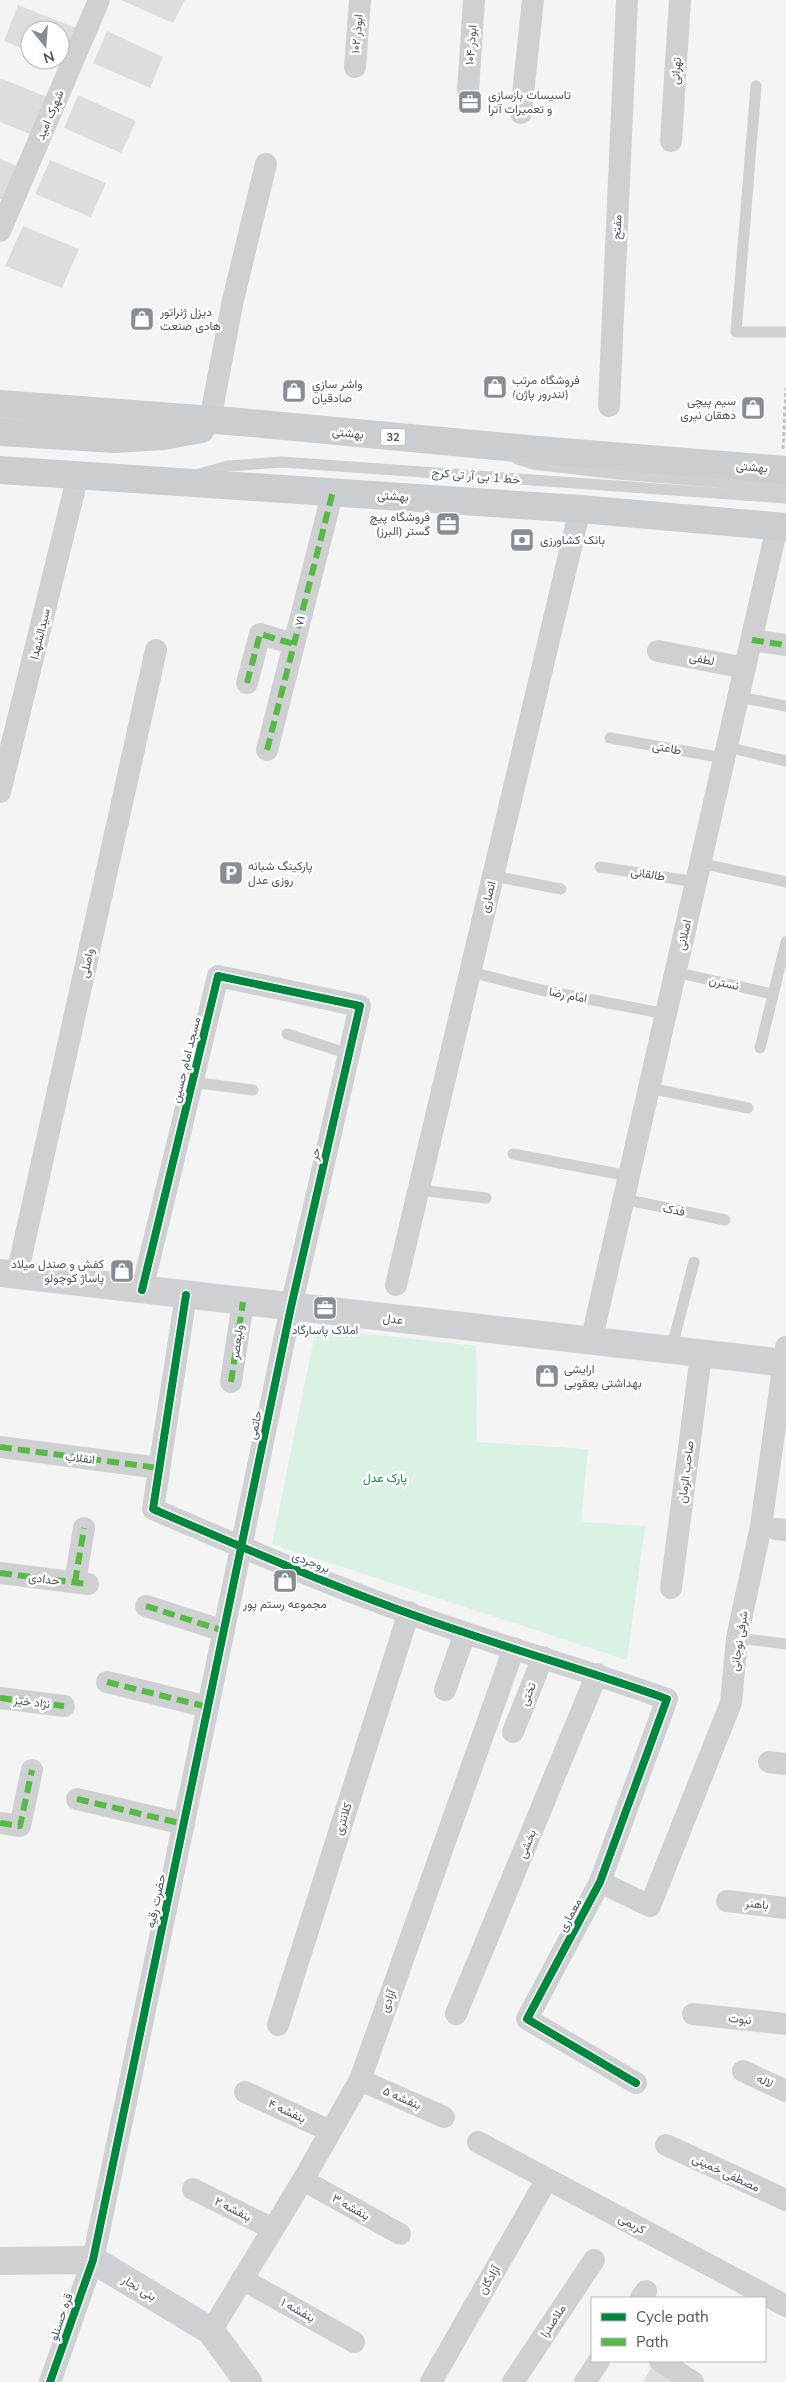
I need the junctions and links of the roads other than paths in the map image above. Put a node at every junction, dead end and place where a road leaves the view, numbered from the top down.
1 (99, 0) edge
2 (360, 0) edge
3 (474, 0) edge
4 (534, 0) edge
5 (627, 0) edge
6 (680, 0) edge
7 (355, 67) dead end
8 (756, 86) dead end
9 (468, 91) dead end
10 (521, 113) dead end
11 (671, 142) dead end
12 (266, 164) dead end
13 (0, 231) edge
14 (786, 332) edge
15 (0, 404) edge
16 (609, 406) dead end
17 (210, 420) junction
18 (240, 422) junction
19 (0, 432) edge
20 (0, 470) edge
21 (78, 475) junction
22 (784, 476) edge
23 (168, 481) junction
24 (332, 491) junction
25 (786, 498) edge
26 (580, 509) junction
27 (782, 527) edge
28 (752, 640) junction
29 (294, 644) junction
30 (786, 645) edge
31 (156, 650) dead end
32 (658, 650) dead end
33 (745, 668) junction
34 (247, 683) dead end
35 (738, 697) junction
36 (786, 706) edge
37 (610, 738) dead end
38 (267, 750) dead end
39 (726, 752) junction
40 (786, 761) edge
41 (0, 792) edge
42 (600, 867) dead end
43 (698, 873) junction
44 (493, 876) junction
45 (786, 882) edge
46 (561, 889) dead end
47 (786, 942) edge
48 (471, 972) junction
49 (675, 972) junction
50 (772, 994) junction
51 (360, 1006) joint
52 (666, 1014) junction
53 (287, 1034) dead end
54 (760, 1048) dead end
55 (349, 1054) junction
56 (192, 1082) junction
57 (649, 1088) junction
58 (253, 1090) dead end
59 (748, 1108) dead end
60 (513, 1154) dead end
61 (629, 1176) junction
62 (419, 1190) junction
63 (486, 1198) dead end
64 (623, 1199) junction
65 (725, 1220) dead end
66 (694, 1262) dead end
67 (9, 1274) edge
68 (396, 1285) dead end
69 (142, 1290) junction
70 (186, 1295) junction
71 (243, 1302) junction
72 (291, 1307) junction
73 (591, 1342) junction
74 (670, 1351) junction
75 (701, 1355) junction
76 (785, 1358) edge
77 (231, 1382) dead end
78 (0, 1447) edge
79 (159, 1468) junction
80 (84, 1528) dead end
81 (241, 1547) junction
82 (0, 1573) edge
83 (671, 1588) dead end
84 (146, 1606) dead end
85 (409, 1612) junction
86 (224, 1631) junction
87 (465, 1633) junction
88 (737, 1638) junction
89 (786, 1644) edge
90 (514, 1648) junction
91 (543, 1657) junction
92 (597, 1674) junction
93 (107, 1682) dead end
94 (445, 1690) dead end
95 (0, 1698) edge
96 (667, 1699) joint
97 (64, 1706) dead end
98 (208, 1707) junction
99 (513, 1732) dead end
100 (32, 1770) dead end
101 (77, 1799) dead end
102 (0, 1823) edge
103 (184, 1824) junction
104 (600, 1882) junction
105 (728, 1901) dead end
106 (786, 1908) edge
107 (456, 2014) dead end
108 (693, 2014) dead end
109 (786, 2024) edge
110 (278, 2025) dead end
111 (743, 2071) dead end
112 (360, 2080) junction
113 (636, 2083) dead end
114 (786, 2091) edge
115 (245, 2092) dead end
116 (444, 2117) dead end
117 (330, 2131) junction
118 (478, 2142) dead end
119 (666, 2145) dead end
120 (547, 2179) junction
121 (303, 2180) junction
122 (192, 2189) dead end
123 (786, 2200) edge
124 (273, 2229) junction
125 (400, 2234) dead end
126 (93, 2260) junction
127 (594, 2260) dead end
128 (0, 2261) edge
129 (242, 2279) junction
130 (786, 2306) edge
131 (211, 2331) junction
132 (354, 2342) dead end
133 (598, 2362) edge
134 (662, 2362) edge
135 (50, 2382) edge
136 (248, 2382) edge
137 (431, 2382) edge
138 (513, 2382) edge
139 (585, 2382) edge
140 (693, 2382) edge

1 - 13 street, شهرک امید
2 - 7 street, ابوذر ۱۰۲
3 - 9 street, ابوذر ۱۰۴
4 - 10 street
5 - 16 street, مفتح
6 - 11 street, تهرانی
8 - 14 lane
12 - 17 street
15 - 17 main road, بهشتی / 32
17 - 18 main road, بهشتی / 32
18 - 19 main road
18 - 22 main road, بهشتی / 32
20 - 21 main road, بهشتى
21 - 23 main road, بهشتى
21 - 41 street, سیدالشهدا
23 - 24 main road, بهشتى
23 - 25 lane, خط 1 بی آر تی کرج
24 - 26 main road, بهشتى
24 - 29 street, ۷۱
26 - 27 main road, بهشتى
26 - 44 street, انصاری
27 - 28 street, اصلانی
28 - 30 street
28 - 33 street, اصلانی
29 - 34 street
29 - 38 street, ۷۱
31 - 67 street, واصلی
32 - 33 street, لطفی
33 - 35 street, اصلانی
35 - 36 lane
35 - 39 street, اصلانی
37 - 39 lane, طاعتی
39 - 40 lane, طاعتی
39 - 43 street, اصلانی
42 - 43 lane, طالقانی
43 - 45 lane, طالقانی
43 - 49 street, اصلانی
44 - 46 lane
44 - 48 street, انصاری
47 - 50 lane
48 - 52 lane, امام رضا
48 - 62 street, انصاری
49 - 50 lane, نسترن
49 - 52 street, اصلانی
50 - 54 lane
51 - 55 street, حر
51 - 56 street, مسجد امام حسین
52 - 57 street, اصلانی
53 - 55 lane
55 - 72 street, حر
56 - 58 lane
56 - 69 street, مسجد امام حسین
57 - 59 lane
57 - 61 street, اصلانی
60 - 61 lane
61 - 64 street, اصلانی
62 - 63 lane
62 - 68 street, انصاری
64 - 65 lane, فدک
64 - 73 street, اصلانی
66 - 74 lane
67 - 69 street, عدل
69 - 70 street, عدل
70 - 71 street, عدل
70 - 79 street, بروجردی
71 - 72 street, عدل
71 - 77 street, ولیعصر
72 - 73 street, عدل
72 - 81 street, حاتمی
73 - 74 street, عدل
74 - 75 street, عدل
75 - 76 street, عدل
75 - 83 street, صاحب الزمان
76 - 88 street, شرفی نوجانی
78 - 79 street, انقلاب
79 - 81 street, بروجردی
80 - 82 street, حدادی
81 - 85 street, بروجردی
81 - 86 street, حضرت رقیه
84 - 86 street
85 - 87 street, بروجردی
85 - 110 street, کلانتری
86 - 98 street, حضرت رقیه
87 - 90 street, بروجردی
87 - 94 street
88 - 89 lane
88 - 104 street, شرفی نوجانی
90 - 91 street, بروجردی
90 - 112 street, آزادی
91 - 92 street, بروجردی
91 - 99 street, تختی
92 - 96 street, بروجردی
92 - 107 street, بخشی
93 - 98 street
95 - 97 street, نژاد خیز
96 - 104 street, معماری
98 - 103 street, حضرت رقیه
100 - 102 street
101 - 103 street
103 - 126 street, حضرت رقیه
104 - 113 street, معماری
105 - 106 street, باهنر
108 - 109 street, نبوت
111 - 114 street, لاله
112 - 116 street, بنفشه ۵
112 - 117 street, آزادی
115 - 117 street, بنفشه ۴
117 - 121 street, آزادی
118 - 120 street, کریمی
119 - 123 street, مصطفی خمینی
120 - 130 street, کریمی
120 - 137 street, آزادگان
121 - 124 street, آزادی
121 - 125 street, بنفشه ۳
122 - 124 street, بنفشه ۲
124 - 129 street, آزادی
126 - 128 street
126 - 131 street, بنی نجار
126 - 135 street, قره حسنلو
127 - 138 street, ملاصدرا
129 - 131 street, آزادی
129 - 132 street, بنفشه ۱
131 - 136 street, بنی نجار
133 - 139 street
134 - 140 street

